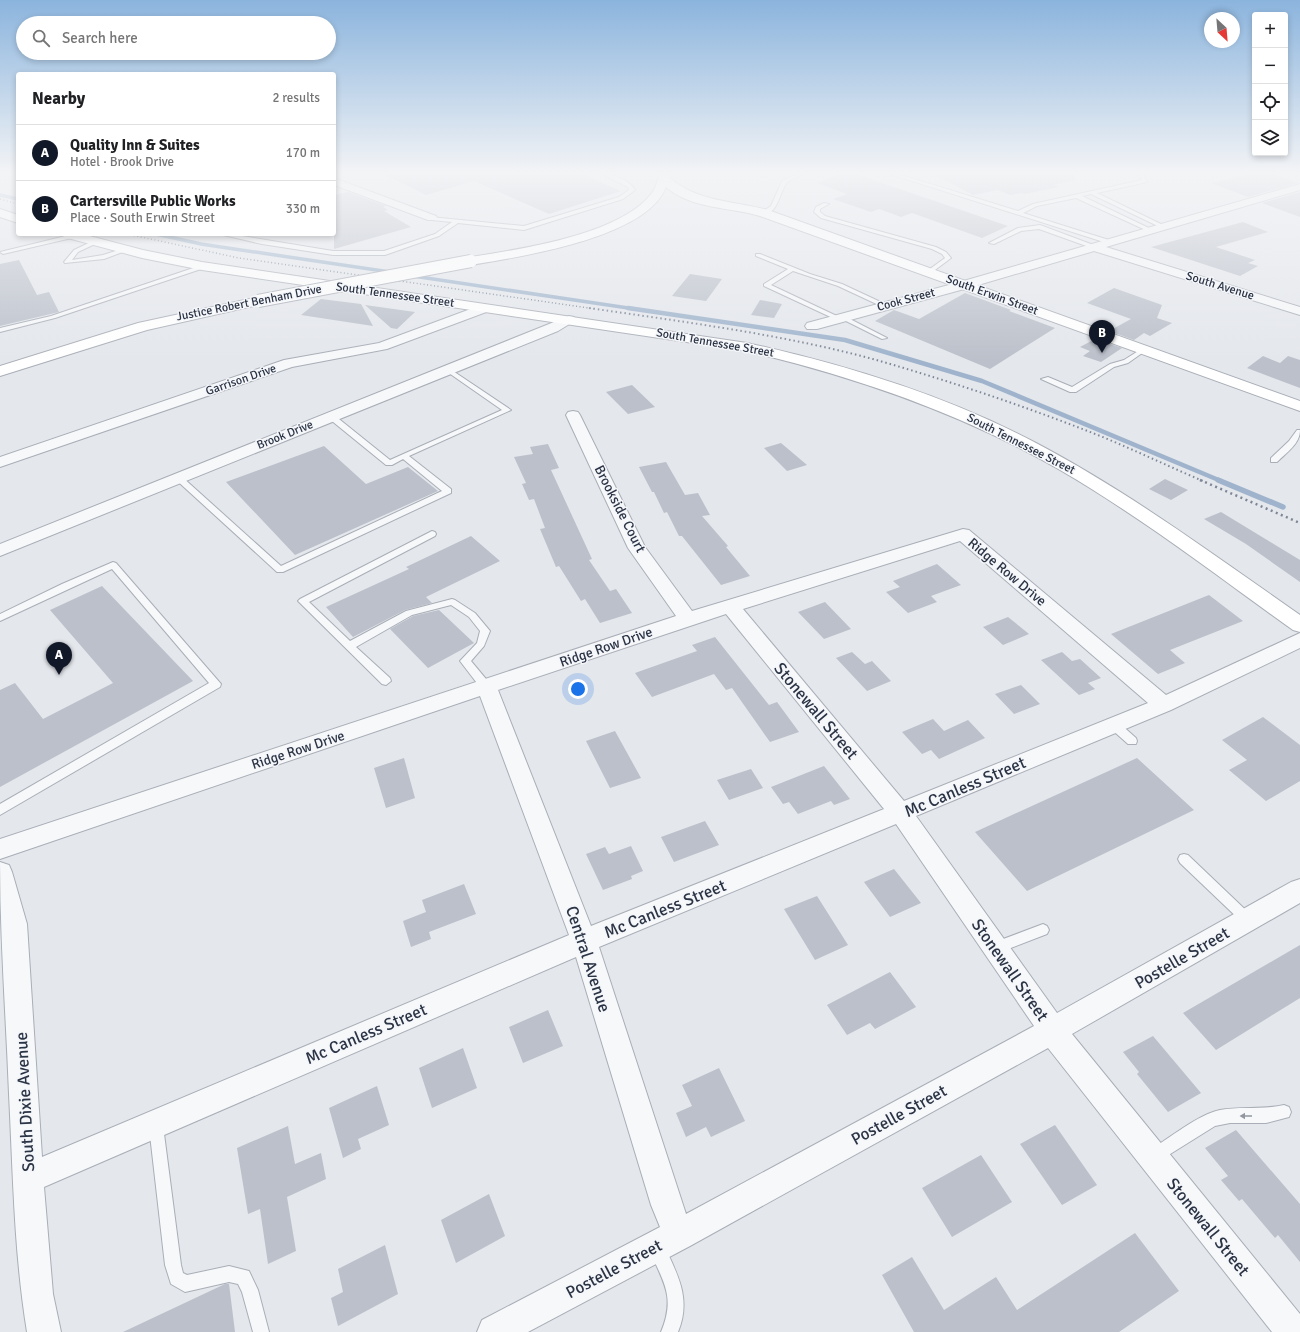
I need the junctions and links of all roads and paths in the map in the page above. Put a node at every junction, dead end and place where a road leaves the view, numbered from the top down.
1 (437, 235) edge
2 (586, 235) edge
3 (826, 235) edge
4 (888, 235) edge
5 (1008, 235) edge
6 (1063, 235) edge
7 (1089, 235) edge
8 (1134, 235) edge
9 (67, 236) edge
10 (75, 236) edge
11 (232, 236) edge
12 (96, 242) junction
13 (1110, 242) junction
14 (992, 243) dead end
15 (1094, 246) junction
16 (125, 250) junction
17 (3, 252) dead end
18 (758, 255) dead end
19 (205, 266) junction
20 (793, 269) junction
21 (929, 272) junction
22 (964, 285) junction
23 (885, 306) junction
24 (484, 308) junction
25 (1300, 311) edge
26 (841, 318) junction
27 (569, 320) junction
28 (812, 326) dead end
29 (0, 330) edge
30 (884, 338) dead end
31 (1144, 350) junction
32 (448, 370) junction
33 (0, 371) edge
34 (1045, 379) dead end
35 (1300, 406) edge
36 (574, 415) dead end
37 (331, 417) junction
38 (1300, 432) edge
39 (404, 456) junction
40 (1274, 460) dead end
41 (0, 462) edge
42 (178, 478) junction
43 (432, 534) dead end
44 (0, 550) edge
45 (730, 606) junction
46 (0, 618) edge
47 (688, 619) junction
48 (1300, 625) edge
49 (1300, 640) edge
50 (349, 646) junction
51 (386, 681) dead end
52 (487, 688) junction
53 (1164, 705) junction
54 (0, 810) edge
55 (901, 813) junction
56 (0, 849) edge
57 (1184, 859) dead end
58 (0, 872) edge
59 (1300, 890) edge
60 (1248, 920) junction
61 (1043, 930) dead end
62 (584, 941) junction
63 (995, 948) junction
64 (1053, 1031) junction
65 (1284, 1112) dead end
66 (156, 1124) junction
67 (1152, 1158) junction
68 (29, 1178) junction
69 (668, 1241) junction
70 (44, 1332) edge
71 (261, 1332) edge
72 (494, 1332) edge
73 (669, 1332) edge
74 (1293, 1332) edge

1 - 11 lane
2 - 33 street, Justice Robert Benham Drive, bridge
3 - 21 street, South Erwin Street
4 - 21 lane
5 - 14 lane
6 - 15 lane
7 - 13 lane
8 - 13 street, Cook Street
9 - 17 lane
10 - 12 street, South Tennessee Street
12 - 16 street, South Tennessee Street
12 - 16 lane
13 - 15 street, Cook Street
15 - 22 street, Cook Street
15 - 25 street, South Avenue
16 - 19 street, South Tennessee Street
18 - 20 lane
19 - 24 street, South Tennessee Street
19 - 29 lane
20 - 23 lane
20 - 26 lane
21 - 22 street, South Erwin Street
22 - 23 street, Cook Street
22 - 31 street, South Erwin Street
23 - 26 street, Cook Street
24 - 27 street, South Tennessee Street
24 - 41 street, Garrison Drive
26 - 28 street, Cook Street
26 - 30 lane
27 - 32 street, Brook Drive
27 - 48 street, South Tennessee Street
31 - 34 lane
31 - 35 street, South Erwin Street
32 - 37 street, Brook Drive
32 - 39 lane
36 - 47 street, Brookside Court
37 - 39 lane
37 - 42 street, Brook Drive
38 - 40 lane
39 - 42 lane
42 - 44 street, Brook Drive
43 - 50 lane
45 - 47 street, Ridge Row Drive
45 - 53 street, Ridge Row Drive
45 - 55 street, Stonewall Street
46 - 54 lane
47 - 52 street, Ridge Row Drive
49 - 53 street, Mc Canless Street
50 - 51 lane
50 - 52 lane
52 - 56 street, Ridge Row Drive
52 - 62 street, Central Avenue
53 - 55 street, Mc Canless Street
55 - 62 street, Mc Canless Street
55 - 63 street, Stonewall Street
57 - 60 lane
58 - 68 street, South Dixie Avenue
59 - 60 street, Postelle Street
60 - 64 street, Postelle Street
61 - 63 lane
62 - 66 street, Mc Canless Street
62 - 69 street, Central Avenue
63 - 64 street, Stonewall Street
64 - 67 street, Stonewall Street
64 - 69 street, Postelle Street
65 -> 67 lane
66 - 68 street, Mc Canless Street
66 - 71 lane
67 - 74 street, Stonewall Street
68 - 70 street, South Dixie Avenue
69 - 72 street, Postelle Street
69 - 73 lane

